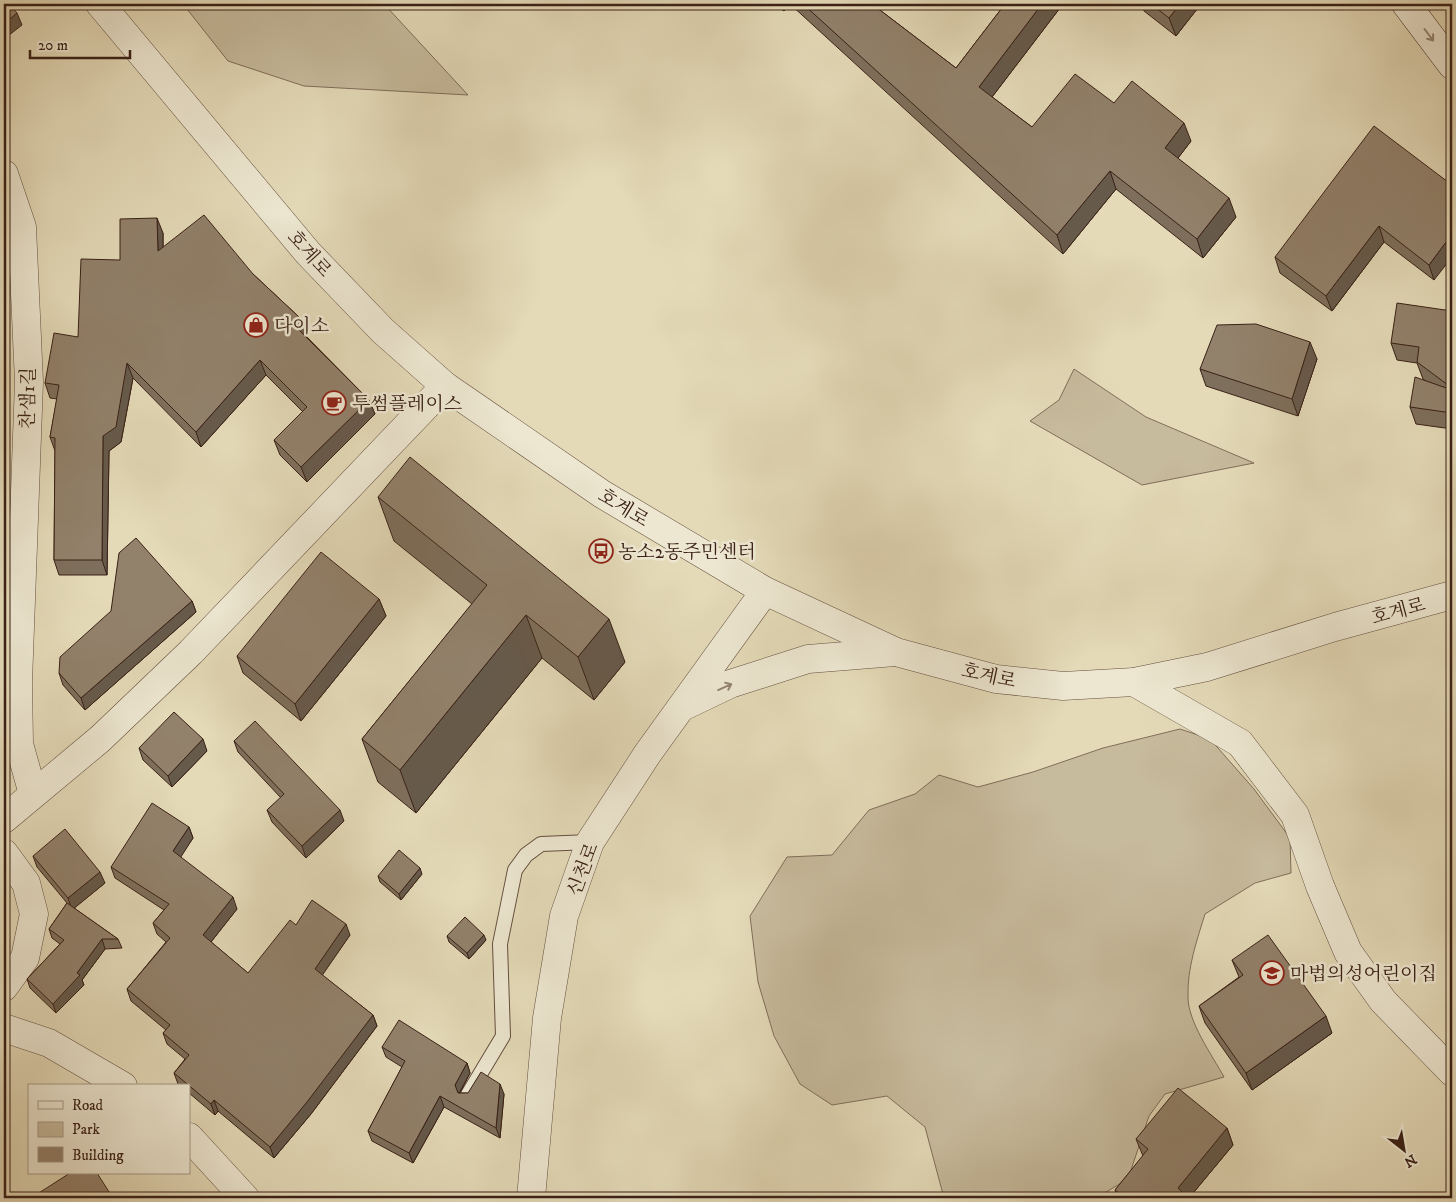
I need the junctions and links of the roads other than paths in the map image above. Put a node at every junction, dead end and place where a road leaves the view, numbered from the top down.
1 (100, 4) edge
2 (1406, 4) edge
3 (1452, 66) edge
4 (4, 174) edge
5 (445, 386) junction
6 (765, 591) junction
7 (1452, 595) edge
8 (896, 652) junction
9 (1134, 682) junction
10 (681, 708) junction
11 (33, 794) junction
12 (4, 819) edge
13 (590, 842) junction
14 (4, 853) edge
15 (4, 987) edge
16 (4, 1028) edge
17 (1452, 1072) edge
18 (120, 1084) edge
19 (467, 1096) edge
20 (190, 1138) edge
21 (245, 1198) edge
22 (531, 1198) edge

1 - 5 street, 호계로
2 -> 3 street
4 - 11 street, 찬샘1길
5 - 6 street, 호계로
5 - 11 street
6 - 8 street, 호계로
6 - 10 street, 신천로
7 - 9 street, 호계로
8 - 9 street, 호계로
10 -> 8 street
9 - 17 street
10 - 13 street, 신천로
11 - 12 street
13 - 19 lane
13 - 22 street, 신천로
14 - 15 street
16 - 18 street
20 - 21 street

